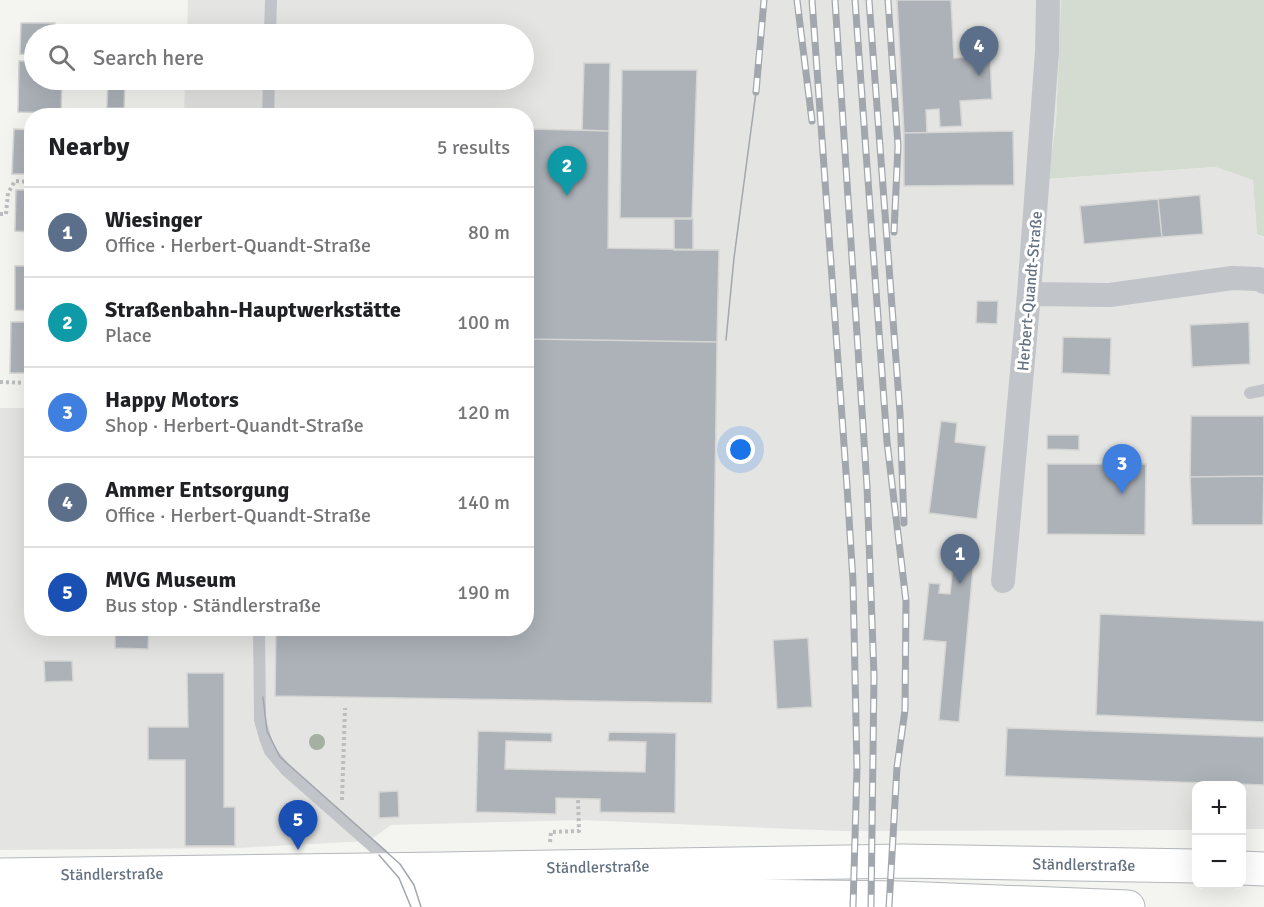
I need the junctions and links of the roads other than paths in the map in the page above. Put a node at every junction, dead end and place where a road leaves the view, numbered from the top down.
1 (271, 0) edge
2 (1048, 0) edge
3 (270, 24) edge
4 (269, 90) edge
5 (268, 108) edge
6 (1262, 280) edge
7 (1029, 294) junction
8 (1264, 390) edge
9 (1251, 393) dead end
10 (1004, 581) dead end
11 (259, 636) edge
12 (1192, 866) edge
13 (1246, 868) edge
14 (1264, 869) edge
15 (399, 870) junction
16 (0, 875) edge
17 (415, 904) edge
18 (0, 907) edge
19 (1128, 907) edge

1 - 3 lane
2 - 7 street, Herbert-Quandt-Straße
4 - 5 lane
6 - 7 street
7 - 10 street, Herbert-Quandt-Straße
8 - 9 lane
11 - 15 lane
12 - 15 main road, Ständlerstraße
13 - 14 main road
15 - 16 main road, Ständlerstraße
15 - 17 street
17 - 18 main road, Ständlerstraße
17 - 19 main road, Ständlerstraße

